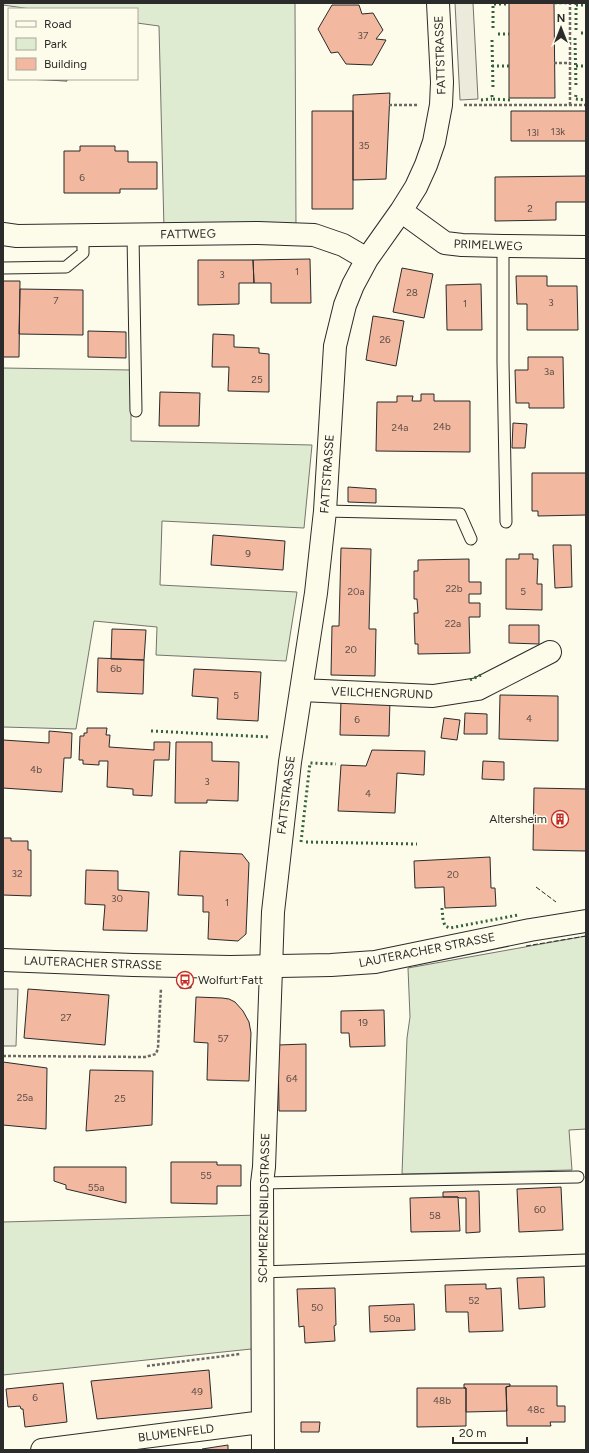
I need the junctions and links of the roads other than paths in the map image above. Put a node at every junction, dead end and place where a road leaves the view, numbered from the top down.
1 (438, 3) edge
2 (401, 211) junction
3 (3, 234) edge
4 (133, 235) junction
5 (84, 236) junction
6 (503, 246) junction
7 (586, 247) edge
8 (367, 259) junction
9 (3, 268) edge
10 (136, 411) dead end
11 (325, 511) junction
12 (506, 522) dead end
13 (471, 539) dead end
14 (550, 652) dead end
15 (301, 690) junction
16 (586, 920) edge
17 (3, 960) edge
18 (271, 967) junction
19 (578, 1177) dead end
20 (262, 1183) junction
21 (586, 1260) edge
22 (262, 1272) junction
23 (262, 1422) junction
24 (42, 1450) edge
25 (263, 1450) edge

1 - 2 street, FATTSTRASSE
2 - 6 street, PRIMELWEG
2 - 8 street, FATTSTRASSE
3 - 5 street, FATTWEG
4 - 5 street, FATTWEG
4 - 8 street, FATTWEG
4 - 10 lane
5 - 9 lane
6 - 7 street, PRIMELWEG
6 - 12 lane
8 - 11 street, FATTSTRASSE
11 - 13 lane
11 - 15 street, FATTSTRASSE
14 - 15 street, VEILCHENGRUND
15 - 18 street, FATTSTRASSE
16 - 18 street, LAUTERACHER STRASSE
17 - 18 street, LAUTERACHER STRASSE
18 - 20 street, SCHMERZENBILDSTRASSE
19 - 20 lane
20 - 22 street, SCHMERZENBILDSTRASSE
21 - 22 lane
22 - 23 street, SCHMERZENBILDSTRASSE
23 - 24 street, BLUMENFELD
23 - 25 street, SCHMERZENBILDSTRASSE

